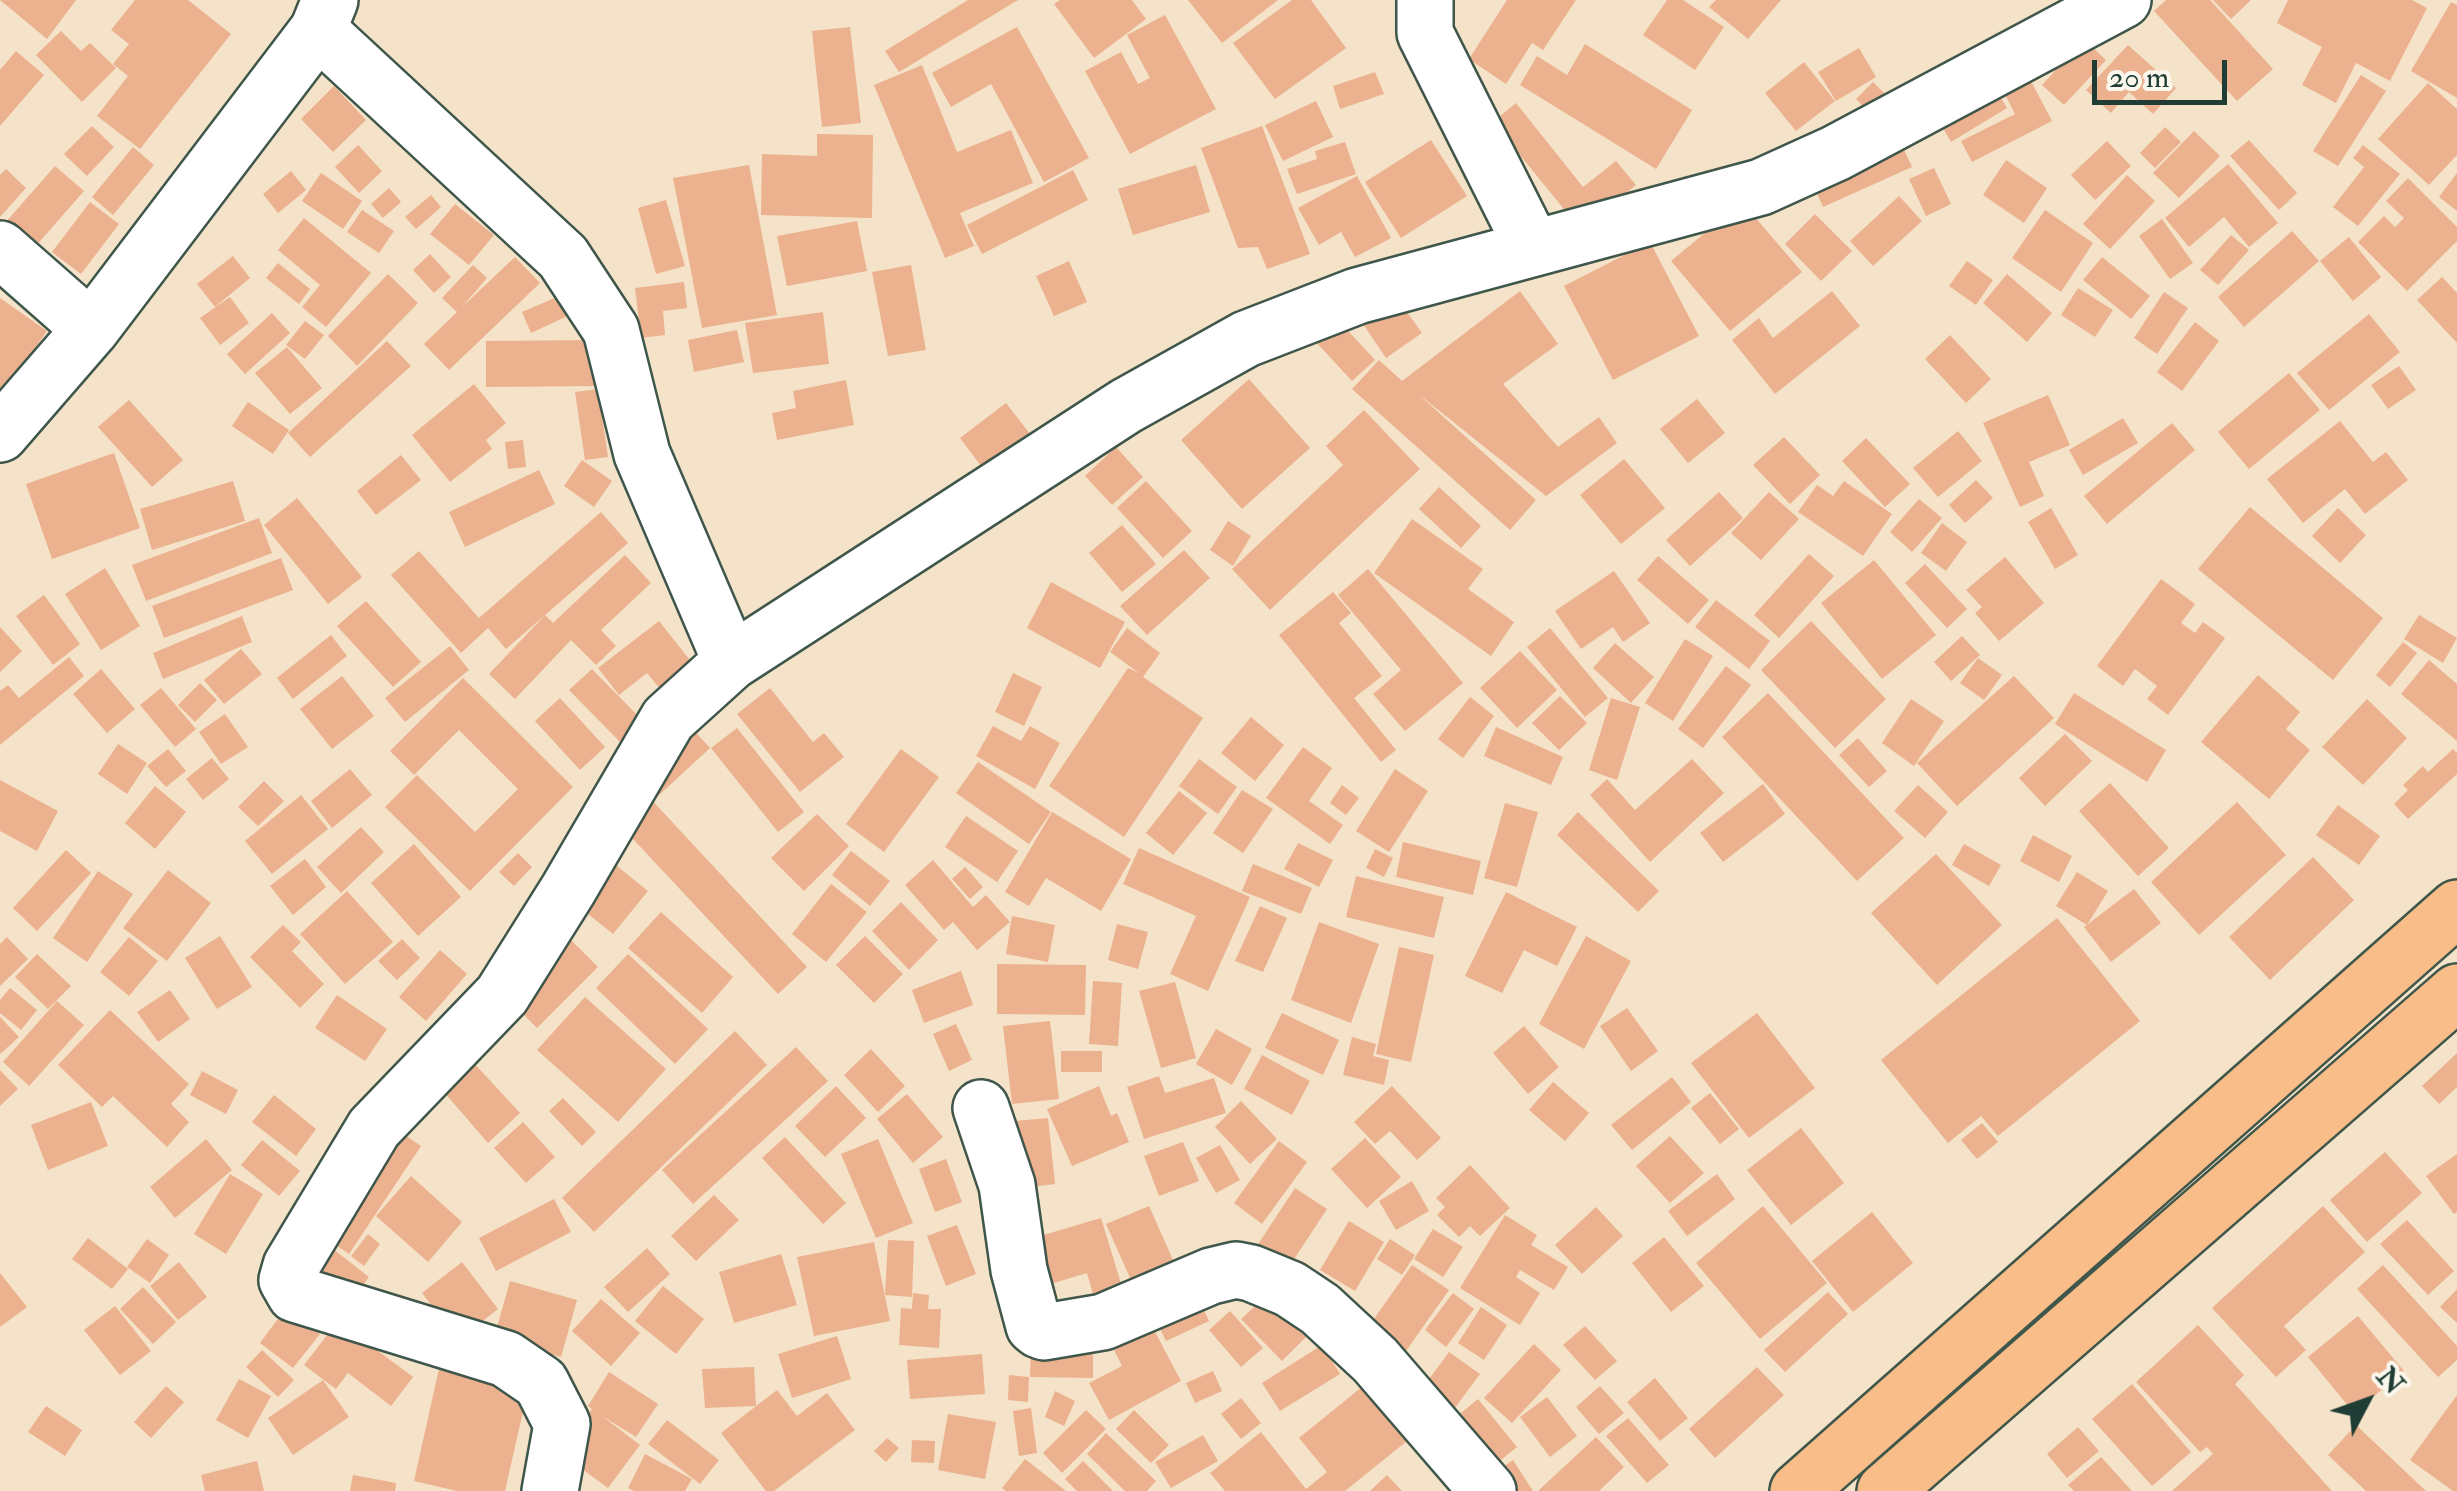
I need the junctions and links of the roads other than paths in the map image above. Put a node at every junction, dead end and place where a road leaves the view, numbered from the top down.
1 (1425, 0) edge
2 (2123, 0) edge
3 (324, 15) edge
4 (1533, 248) junction
5 (0, 249) edge
6 (91, 329) junction
7 (0, 434) edge
8 (731, 662) junction
9 (2457, 908) edge
10 (2457, 992) edge
11 (981, 1108) dead end
12 (550, 1491) edge
13 (1488, 1491) edge
14 (1798, 1491) edge
15 (1885, 1491) edge

1 - 4 street
2 - 4 street
3 - 6 street
3 - 8 street
4 - 8 street
5 - 6 street
6 - 7 street
8 - 12 street
9 - 14 main road
10 - 15 main road
11 - 13 street

